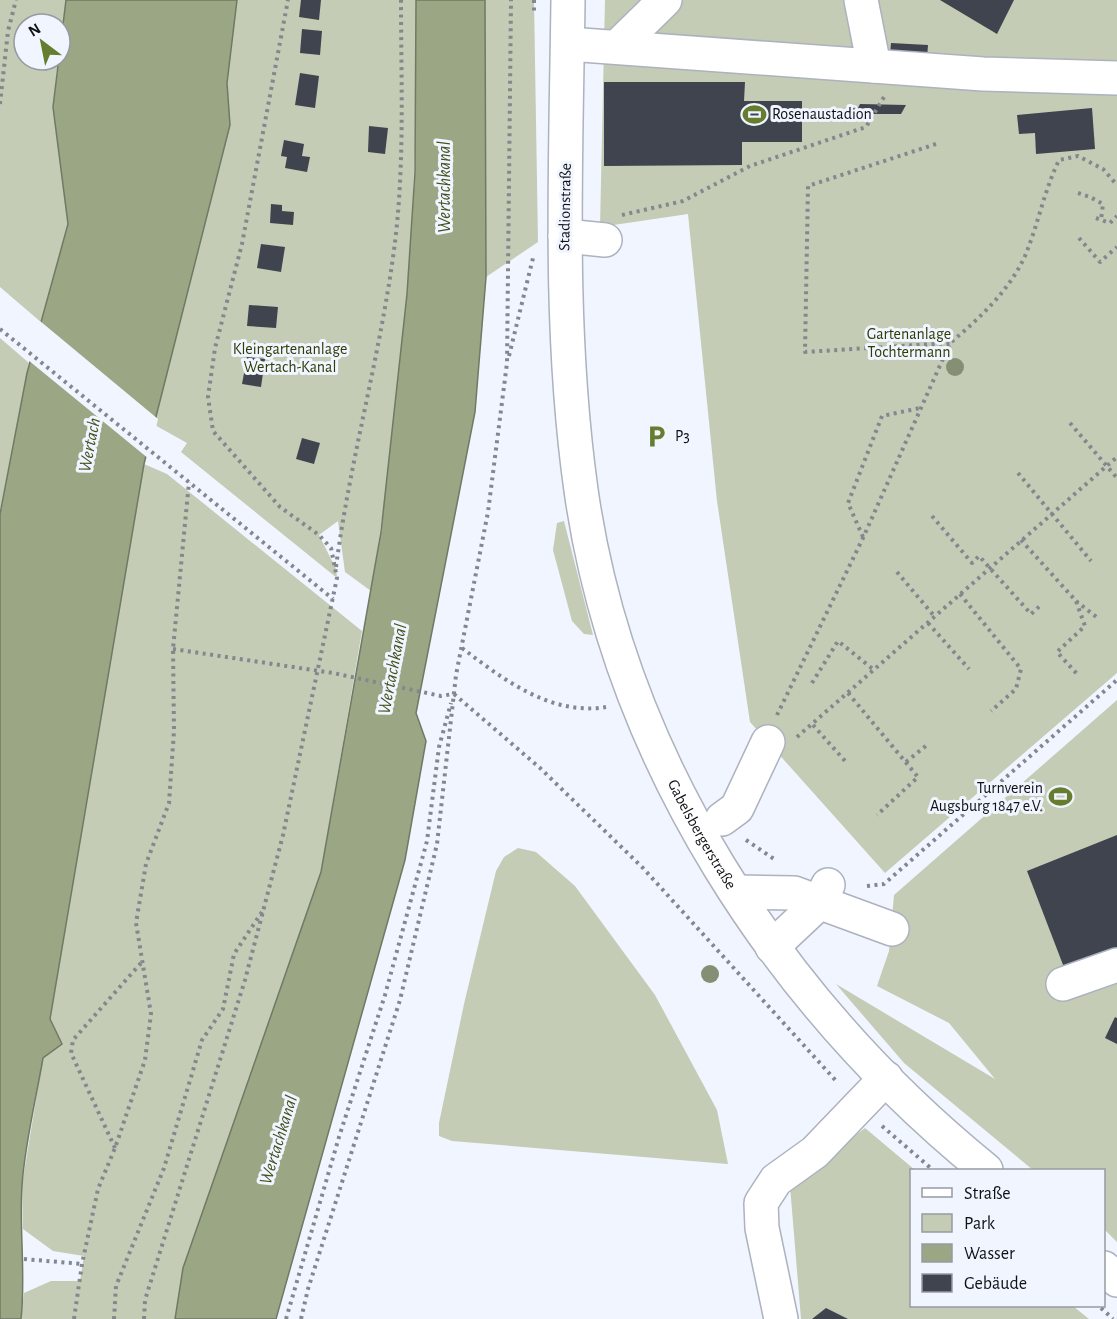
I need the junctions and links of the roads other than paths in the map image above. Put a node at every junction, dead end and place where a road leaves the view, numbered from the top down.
1 (568, 0) edge
2 (665, 0) edge
3 (861, 0) edge
4 (568, 44) junction
5 (617, 47) junction
6 (888, 67) junction
7 (1117, 78) edge
8 (610, 228) road end
9 (565, 236) junction
10 (572, 414) joint
11 (770, 740) road end
12 (741, 808) dead end
13 (736, 892) junction
14 (824, 894) junction
15 (892, 929) dead end
16 (772, 947) junction
17 (1111, 973) edge
18 (1063, 984) dead end
19 (886, 1078) junction
20 (985, 1169) edge
21 (1105, 1269) edge
22 (1117, 1280) edge
23 (781, 1319) edge

1 - 4 street, Stadionstraße
2 - 5 street
3 - 6 street
4 - 5 street
4 - 9 street, Stadionstraße
5 - 6 street
6 - 7 street
8 - 9 street
9 - 10 street, Stadionstraße
10 - 13 street, Gabelsbergerstraße
11 - 12 street
13 - 14 street
13 - 16 street, Gabelsbergerstraße
14 - 15 street
14 - 16 street
16 - 19 street, Gabelsbergerstraße
17 - 18 street
19 - 20 street, Gabelsbergerstraße
19 - 23 street
21 - 22 street

